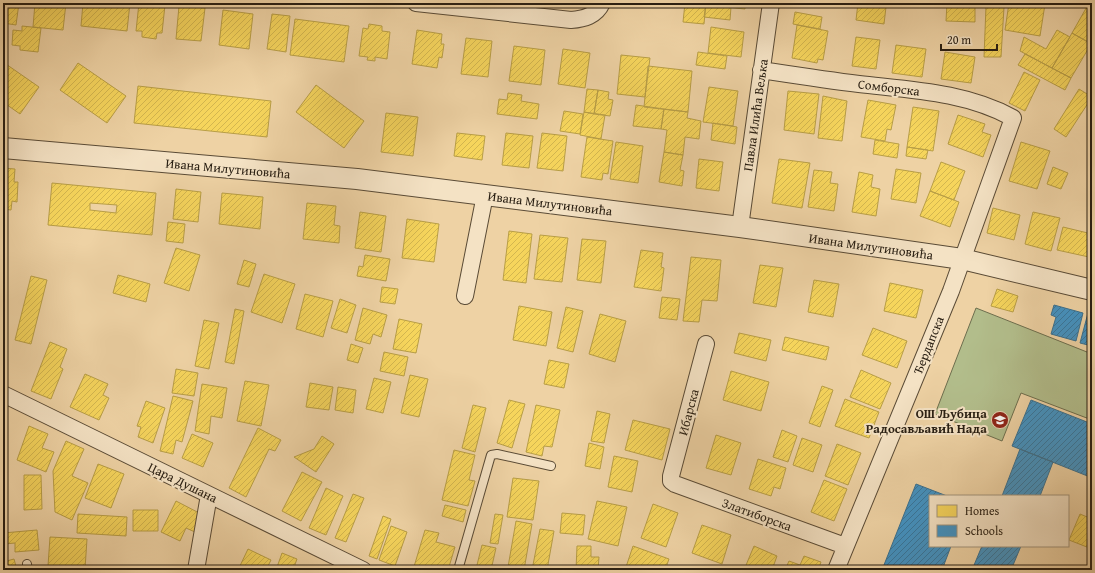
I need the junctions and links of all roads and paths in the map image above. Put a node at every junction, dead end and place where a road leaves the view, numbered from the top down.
1 (416, 3) edge
2 (602, 3) edge
3 (771, 3) edge
4 (762, 70) junction
5 (1013, 118) joint
6 (3, 148) edge
7 (485, 195) junction
8 (740, 227) junction
9 (962, 259) junction
10 (1092, 290) edge
11 (465, 296) dead end
12 (706, 344) dead end
13 (3, 394) edge
14 (550, 466) dead end
15 (671, 479) joint
16 (208, 495) junction
17 (845, 546) junction
18 (196, 570) edge
19 (363, 570) edge
20 (458, 570) edge
21 (836, 570) edge

1 - 2 street
3 - 4 street, Павла Илића Вељка
4 - 5 street, Сомборска
4 - 8 street, Павла Илића Вељка
5 - 9 street, Ђердапска
6 - 7 street, Ивана Милутиновића
7 - 8 street, Ивана Милутиновића
7 - 11 street
8 - 9 street, Ивана Милутиновића
9 - 10 street, Ивана Милутиновића
9 - 17 street, Ђердапска
12 - 15 street, Ибарска
13 - 16 street, Цара Душана
14 - 20 lane
15 - 17 street, Златиборска
16 - 18 street
16 - 19 street, Цара Душана
17 - 21 street, Ђердапска

